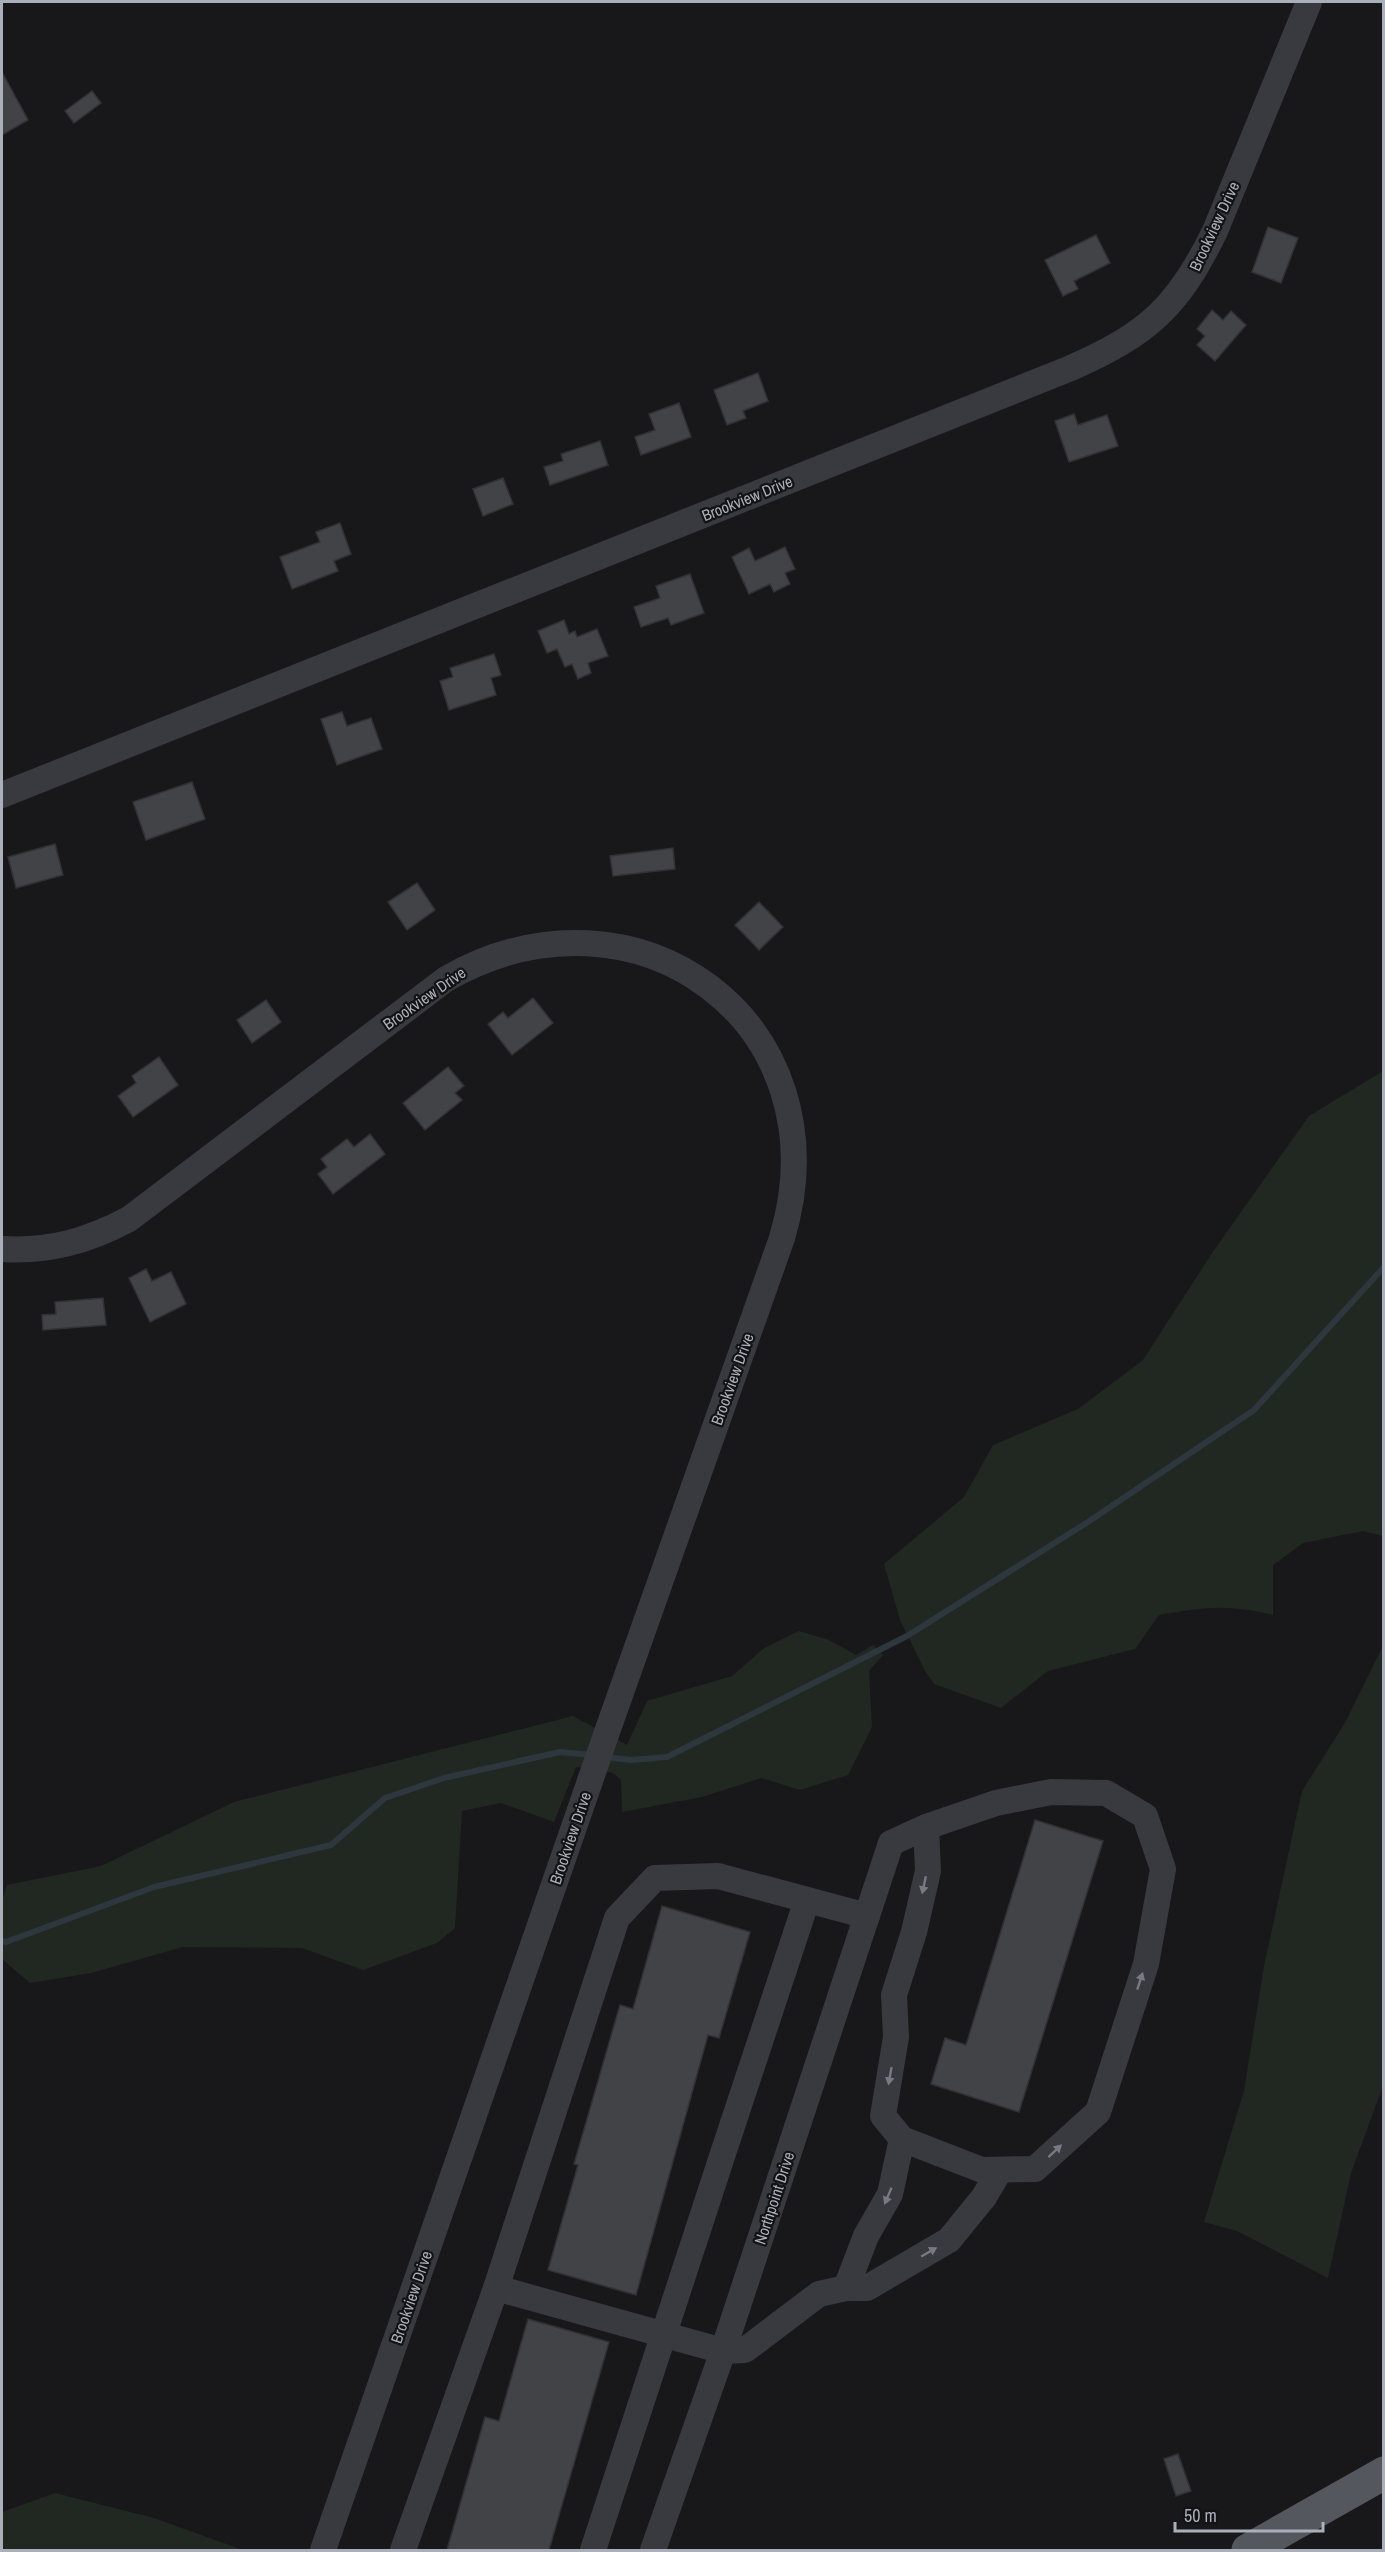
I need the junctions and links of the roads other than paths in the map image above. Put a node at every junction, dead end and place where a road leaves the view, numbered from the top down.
1 (1309, 2) edge
2 (2, 795) edge
3 (2, 1249) edge
4 (926, 1827) junction
5 (807, 1900) junction
6 (867, 1916) junction
7 (902, 2139) junction
8 (1000, 2170) junction
9 (496, 2288) junction
10 (846, 2288) junction
11 (665, 2335) junction
12 (723, 2351) junction
13 (1383, 2473) edge
14 (323, 2550) edge
15 (403, 2550) edge
16 (593, 2550) edge
17 (653, 2550) edge
18 (1248, 2550) edge

1 - 2 street, Brookview Drive
3 - 14 street, Brookview Drive
4 - 6 street, Northpoint Drive
4 -> 7 street
8 -> 4 street
5 - 6 street
5 - 9 street
5 - 11 street
6 - 12 street, Northpoint Drive
7 - 8 street
7 -> 10 street
10 -> 8 street
9 - 11 street
9 - 15 street
10 - 12 street
11 - 12 street
11 - 16 street
12 - 17 street, Northpoint Drive
13 - 18 main road

